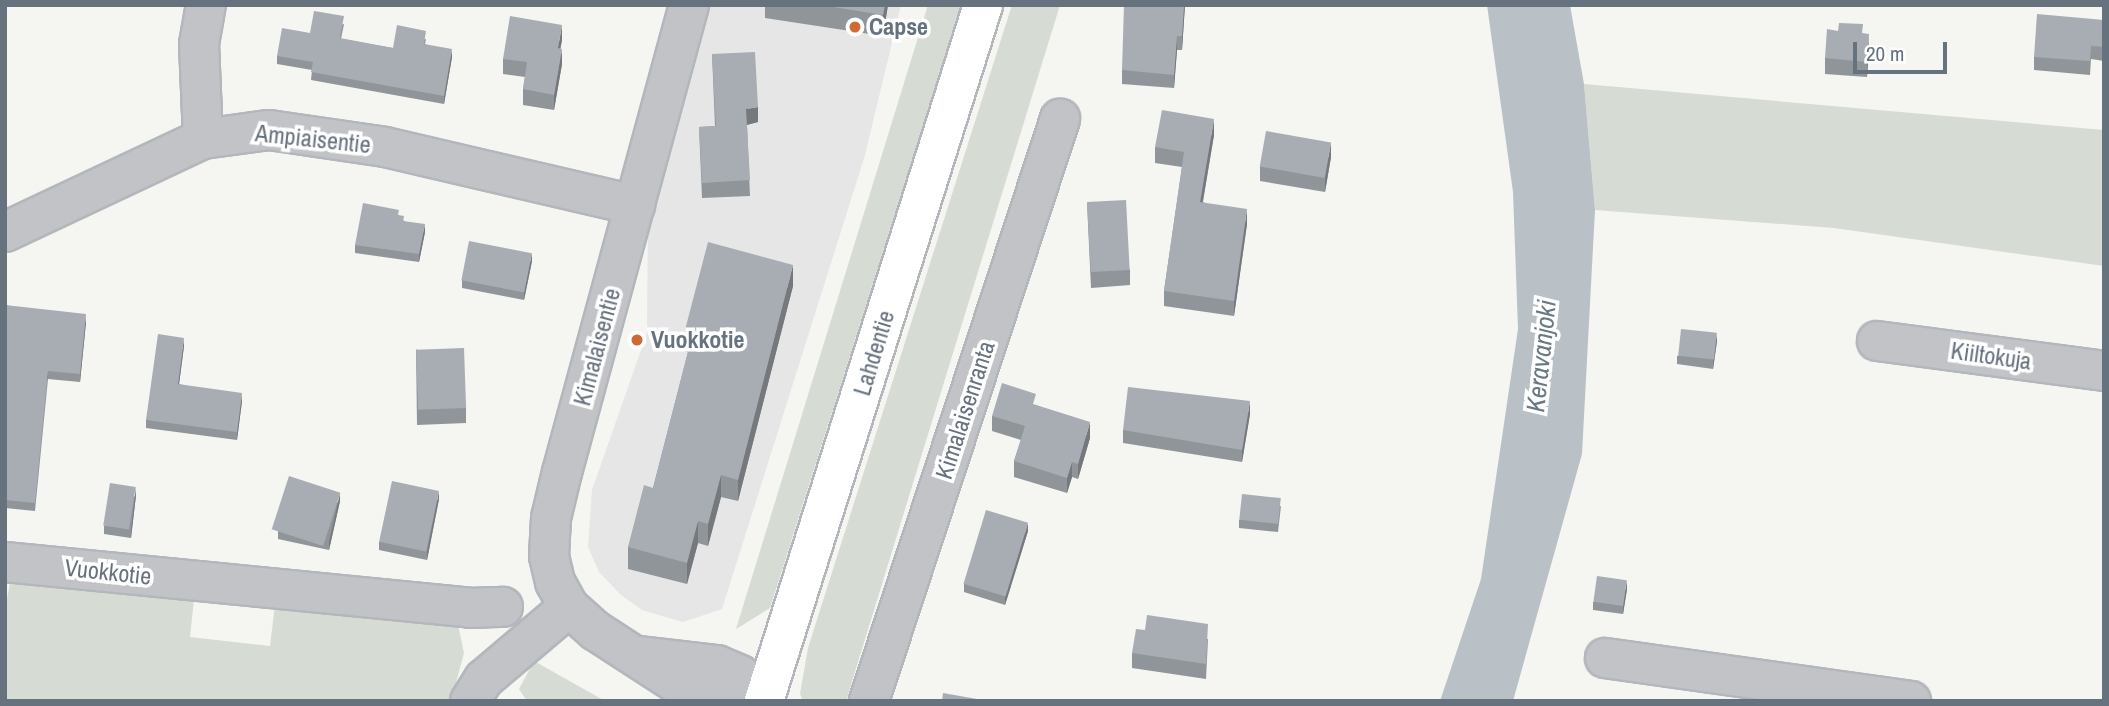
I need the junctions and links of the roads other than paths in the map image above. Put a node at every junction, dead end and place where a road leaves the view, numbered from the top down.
1 (206, 5) edge
2 (689, 5) edge
3 (983, 5) edge
4 (1060, 119) dead end
5 (203, 139) junction
6 (635, 205) junction
7 (5, 232) edge
8 (1877, 341) dead end
9 (2104, 371) edge
10 (5, 562) edge
11 (503, 607) dead end
12 (569, 607) junction
13 (1605, 658) dead end
14 (766, 700) edge
15 (470, 701) edge
16 (869, 701) edge
17 (1911, 701) edge

1 - 5 street
2 - 6 street, Kimalaisentie
3 - 14 main road, Lahdentie
4 - 16 street, Kimalaisenranta
5 - 6 street, Ampiaisentie
5 - 7 street, Ampiaisentie
6 - 12 street, Kimalaisentie
8 - 9 street, Kiiltokuja
10 - 11 street, Vuokkotie
12 - 14 street, Kimalaisentie
12 - 15 street
13 - 17 street

